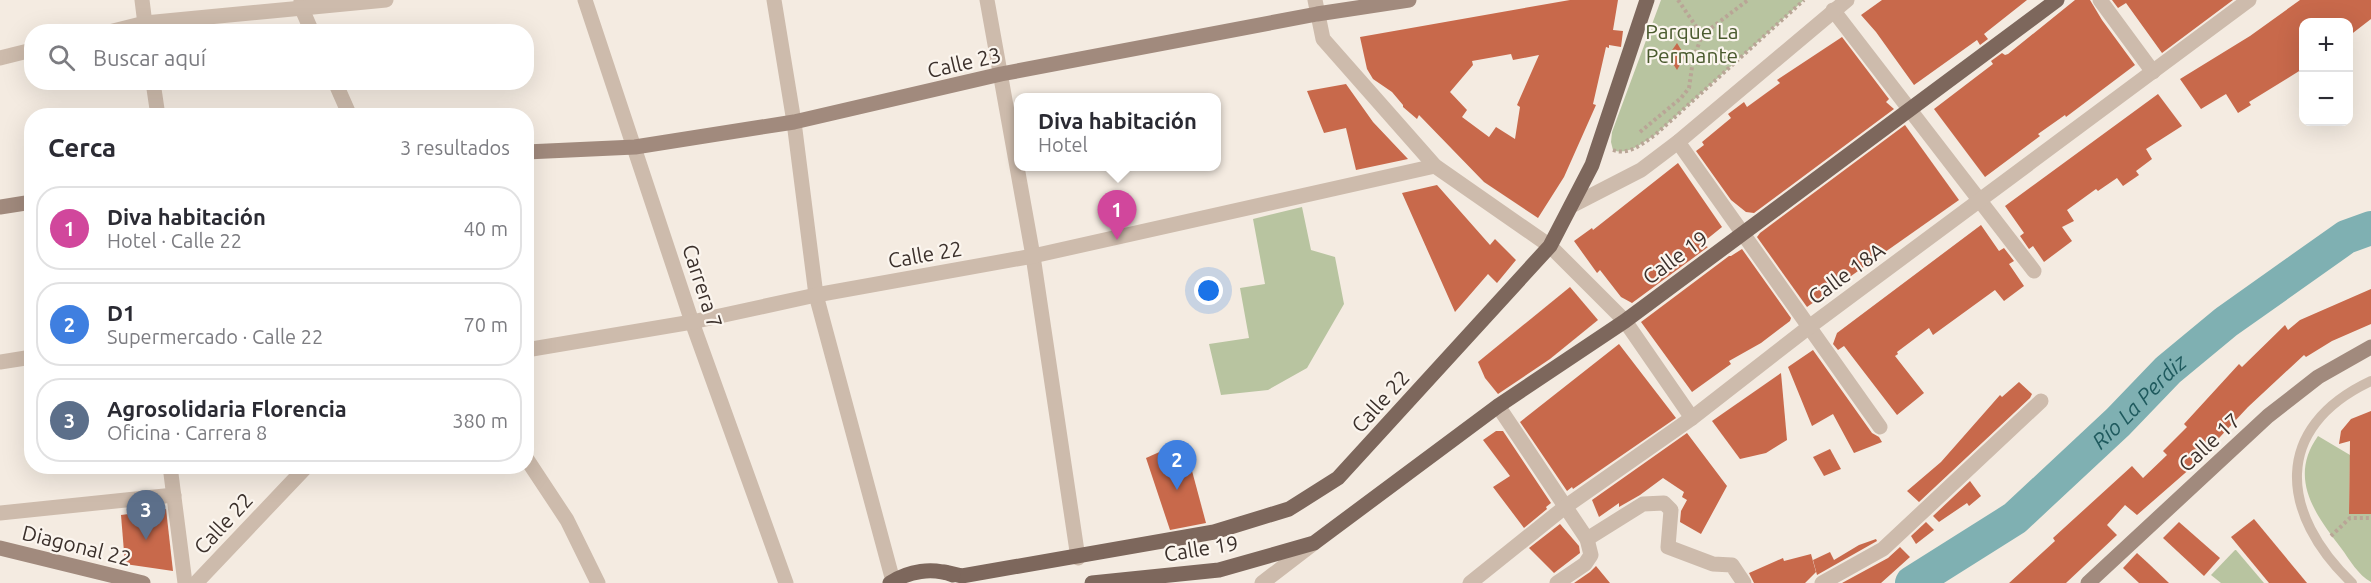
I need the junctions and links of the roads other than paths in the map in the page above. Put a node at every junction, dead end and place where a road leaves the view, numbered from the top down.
1 (142, 0) edge
2 (386, 0) edge
3 (585, 0) edge
4 (774, 0) edge
5 (987, 0) edge
6 (1409, 0) edge
7 (1647, 0) edge
8 (1846, 0) edge
9 (2057, 0) edge
10 (2100, 0) edge
11 (2249, 0) edge
12 (302, 5) edge
13 (1316, 7) edge
14 (1833, 10) junction
15 (146, 24) edge
16 (167, 24) edge
17 (309, 24) edge
18 (24, 53) edge
19 (0, 58) edge
20 (2153, 72) junction
21 (1001, 74) junction
22 (154, 90) edge
23 (339, 90) edge
24 (157, 108) edge
25 (346, 108) edge
26 (1910, 109) junction
27 (794, 122) junction
28 (1678, 142) junction
29 (1014, 146) edge
30 (635, 147) junction
31 (534, 152) edge
32 (1435, 166) junction
33 (1019, 171) edge
34 (1980, 201) junction
35 (24, 203) edge
36 (1570, 206) junction
37 (0, 207) edge
38 (1743, 234) junction
39 (1550, 246) junction
40 (1034, 256) junction
41 (2034, 271) dead end
42 (816, 295) junction
43 (1625, 321) junction
44 (692, 322) junction
45 (1809, 327) junction
46 (2371, 347) edge
47 (534, 349) edge
48 (24, 358) edge
49 (0, 362) edge
50 (2371, 381) edge
51 (2041, 401) dead end
52 (1498, 406) junction
53 (1692, 418) junction
54 (1880, 426) dead end
55 (534, 470) edge
56 (171, 474) edge
57 (299, 474) edge
58 (174, 495) junction
59 (1565, 507) junction
60 (0, 513) edge
61 (1587, 538) junction
62 (1314, 543) junction
63 (0, 548) edge
64 (1078, 558) junction
65 (945, 572) junction
66 (891, 582) edge
67 (143, 583) edge
68 (185, 583) edge
69 (196, 583) edge
70 (598, 583) edge
71 (786, 583) edge
72 (972, 583) edge
73 (1092, 583) edge
74 (1262, 583) edge
75 (1470, 583) edge
76 (1557, 583) edge
77 (1744, 583) edge
78 (1822, 583) edge
79 (2088, 583) edge
80 (2352, 583) edge

1 - 15 street
2 - 12 street
3 - 30 street, Carrera 7
4 - 27 street
5 - 21 street
6 - 13 street, Calle 23
7 - 36 main road, Calle 22
8 - 14 street
9 - 26 main road, Calle 19
10 - 20 street
11 - 20 street, Calle 18A
12 - 16 street
12 - 17 street
13 - 21 street, Calle 23
13 - 32 street
14 - 26 street
14 - 28 street
18 - 19 street
20 - 34 street, Calle 18A
21 - 27 street, Calle 23
21 - 29 street
22 - 24 street
23 - 25 street
26 - 34 street
26 - 38 main road, Calle 19
27 - 30 street, Calle 23
27 - 42 street
28 - 36 street
28 - 38 street
30 - 31 street, Calle 23
30 - 44 street, Carrera 7
32 - 39 street
32 - 40 street, Calle 22
33 - 40 street
34 - 41 street
34 - 45 street, Calle 18A
35 - 37 street
36 - 39 main road, Calle 22
38 - 43 main road, Calle 19
38 - 45 street
39 - 43 street
39 - 64 main road, Calle 22
40 - 42 street, Calle 22
40 - 64 street
42 - 44 street, Calle 22
42 - 66 street
43 - 52 main road, Calle 19
43 - 53 street
44 - 47 street, Calle 22
44 - 71 street, Carrera 7
45 - 53 street, Calle 18A
45 - 54 street
46 - 79 street, Calle 17
48 - 49 street
50 - 80 lane
51 - 78 street
52 - 59 street
52 - 62 main road, Calle 19
53 - 59 street, Calle 18A
55 - 70 street
56 - 58 street
57 - 69 street, Calle 22
58 - 60 street
58 - 68 street
59 - 61 street
59 - 75 street, Calle 18A
61 - 76 street
61 - 77 street
62 - 73 main road, Calle 19
62 - 74 street, Calle 19
63 - 67 street, Diagonal 22
64 - 65 main road, Calle 22
65 - 66 main road, Calle 22
65 - 72 main road

